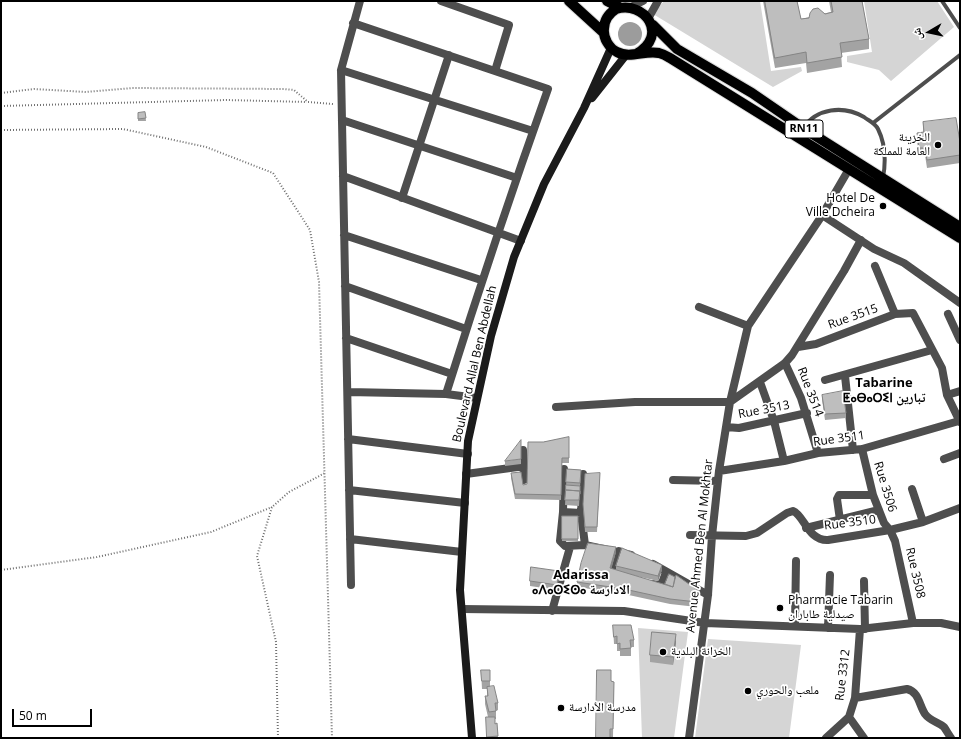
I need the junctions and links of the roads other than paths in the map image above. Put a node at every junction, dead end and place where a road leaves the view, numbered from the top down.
1 (360, 1) edge
2 (441, 1) edge
3 (569, 1) edge
4 (607, 1) edge
5 (643, 1) edge
6 (658, 1) edge
7 (942, 1) edge
8 (633, 6) junction
9 (619, 7) junction
10 (651, 21) junction
11 (353, 23) junction
12 (960, 28) edge
13 (604, 33) junction
14 (609, 46) junction
15 (449, 55) junction
16 (631, 55) junction
17 (960, 55) edge
18 (341, 70) junction
19 (495, 71) junction
20 (434, 99) junction
21 (584, 108) junction
22 (342, 120) junction
23 (873, 123) junction
24 (803, 128) junction
25 (533, 131) junction
26 (419, 146) junction
27 (849, 170) junction
28 (343, 176) junction
29 (517, 178) junction
30 (883, 178) junction
31 (402, 198) junction
32 (822, 215) junction
33 (960, 227) edge
34 (499, 233) junction
35 (344, 235) junction
36 (960, 238) edge
37 (861, 240) junction
38 (521, 241) junction
39 (875, 266) dead end
40 (481, 280) junction
41 (345, 286) junction
42 (960, 302) edge
43 (699, 307) dead end
44 (895, 314) junction
45 (948, 314) dead end
46 (748, 326) junction
47 (466, 329) junction
48 (346, 338) junction
49 (960, 340) edge
50 (798, 347) junction
51 (932, 350) junction
52 (785, 363) junction
53 (452, 374) junction
54 (845, 376) junction
55 (825, 380) dead end
56 (760, 382) junction
57 (960, 391) edge
58 (348, 392) junction
59 (446, 394) junction
60 (947, 395) junction
61 (477, 398) junction
62 (730, 402) junction
63 (556, 407) dead end
64 (807, 413) junction
65 (774, 421) junction
66 (960, 422) edge
67 (726, 427) junction
68 (348, 439) junction
69 (862, 449) junction
70 (523, 450) edge
71 (853, 450) junction
72 (818, 453) junction
73 (960, 453) edge
74 (468, 454) junction
75 (944, 459) dead end
76 (784, 461) junction
77 (525, 466) junction
78 (564, 470) dead end
79 (719, 471) junction
80 (466, 474) junction
81 (583, 474) edge
82 (524, 480) edge
83 (673, 480) dead end
84 (718, 481) junction
85 (912, 489) dead end
86 (350, 490) junction
87 (874, 495) junction
88 (465, 503) junction
89 (960, 508) edge
90 (879, 510) junction
91 (563, 512) junction
92 (582, 513) junction
93 (840, 520) junction
94 (923, 522) junction
95 (806, 528) junction
96 (890, 530) junction
97 (690, 535) dead end
98 (712, 536) junction
99 (350, 539) junction
100 (585, 545) junction
101 (568, 546) junction
102 (619, 551) junction
103 (462, 552) junction
104 (796, 561) dead end
105 (666, 572) junction
106 (830, 575) dead end
107 (630, 577) edge
108 (642, 580) edge
109 (864, 580) dead end
110 (351, 585) dead end
111 (708, 596) junction
112 (462, 609) junction
113 (552, 611) junction
114 (705, 623) junction
115 (913, 623) junction
116 (795, 625) junction
117 (960, 626) edge
118 (828, 628) junction
119 (863, 629) junction
120 (855, 698) junction
121 (849, 717) junction
122 (472, 738) edge
123 (689, 738) edge
124 (826, 738) edge
125 (864, 738) edge
126 (951, 738) edge

1 - 11 street
2 - 19 street
3 - 13 main road
4 - 9 main road
5 - 8 street
6 - 10 street
7 - 12 lane
8 - 9 main road
8 - 10 main road, RN11
9 - 13 main road
10 - 16 main road
10 - 24 main road, RN11
11 - 15 street
11 - 18 street
13 - 14 main road
14 - 16 main road
14 - 21 street, Boulevard Allal Ben Abdellah
15 - 19 street
15 - 20 street
16 - 21 street, Boulevard Allal Ben Abdellah
16 - 27 main road, RN11
17 - 23 lane
18 - 20 street
18 - 22 street
19 - 25 street
20 - 25 street
20 - 26 street
21 - 38 street, Boulevard Allal Ben Abdellah
22 - 26 street
22 - 28 street
23 - 24 lane
23 - 30 lane
24 - 30 main road, RN11
25 - 29 street
26 - 29 street
26 - 31 street
27 - 32 street
27 - 36 main road, RN11
28 - 31 street
28 - 35 street
29 - 34 street
30 - 33 main road, RN11
31 - 34 street
32 - 37 street
32 - 46 street
34 - 38 street
34 - 40 street
35 - 40 street
35 - 41 street
37 - 42 street
37 - 50 street
38 - 61 street, Boulevard Allal Ben Abdellah
39 - 44 street
40 - 47 street
41 - 47 street
41 - 48 street
43 - 46 street
44 - 50 street, Rue 3515
44 - 51 street, Rue 3515
45 - 49 street
46 - 62 street, Avenue Ahmed Ben Al Mokhtar
47 - 53 street
48 - 53 street
48 - 58 street
50 - 52 street
51 - 54 street
51 - 60 street
52 - 56 street
52 - 64 street, Rue 3514
53 - 59 street
54 - 55 street
54 - 71 street
56 - 62 street
56 - 65 street
57 - 60 street
58 - 59 street
58 - 68 street
59 - 61 street
60 - 66 street
61 - 74 street, Boulevard Allal Ben Abdellah
62 - 63 street
62 - 67 street, Avenue Ahmed Ben Al Mokhtar
64 - 65 street, Rue 3513
64 - 72 street, Rue 3514
65 - 67 street, Rue 3513
65 - 76 street
66 - 69 street, Rue 3511
67 - 79 street, Avenue Ahmed Ben Al Mokhtar
68 - 74 street
68 - 86 street
69 - 71 street, Rue 3511
69 - 87 street, Rue 3506
70 - 77 street
71 - 72 street, Rue 3511
72 - 76 street, Rue 3511
73 - 75 street
74 - 80 street, Boulevard Allal Ben Abdellah
76 - 79 street, Rue 3511
77 - 80 street
77 - 82 street
78 - 91 street
79 - 84 street, Avenue Ahmed Ben Al Mokhtar
80 - 88 street, Boulevard Allal Ben Abdellah
81 - 92 street
83 - 84 street
84 - 98 street, Avenue Ahmed Ben Al Mokhtar
85 - 94 street
86 - 88 street
86 - 99 street
87 - 90 street, Rue 3506
87 - 93 street
88 - 103 street, Boulevard Allal Ben Abdellah
89 - 94 street, Rue 3510
90 - 93 street
90 - 96 street, Rue 3506
91 - 92 street
91 - 101 street
92 - 100 street
93 - 95 street
94 - 96 street, Rue 3510
95 - 96 street, Rue 3510
95 - 98 street, Rue 3510
96 - 115 street, Rue 3508
97 - 98 street
98 - 111 street, Avenue Ahmed Ben Al Mokhtar
99 - 103 street
99 - 110 street
100 - 101 street
100 - 102 street
101 - 113 street
102 - 105 street
102 - 107 street
103 - 112 street, Boulevard Allal Ben Abdellah
104 - 116 street
105 - 108 street
105 - 111 street
106 - 118 street
109 - 119 street, Rue 3312
111 - 114 street, Avenue Ahmed Ben Al Mokhtar
112 - 113 street
112 - 122 street, Boulevard Allal Ben Abdellah
113 - 114 street
114 - 116 street
114 - 123 street, Avenue Ahmed Ben Al Mokhtar
115 - 117 street
115 - 119 street
116 - 118 street
118 - 119 street
119 - 120 street, Rue 3312
120 - 121 street, Rue 3312
120 - 126 street
121 - 124 street, Rue 3312
121 - 125 street

